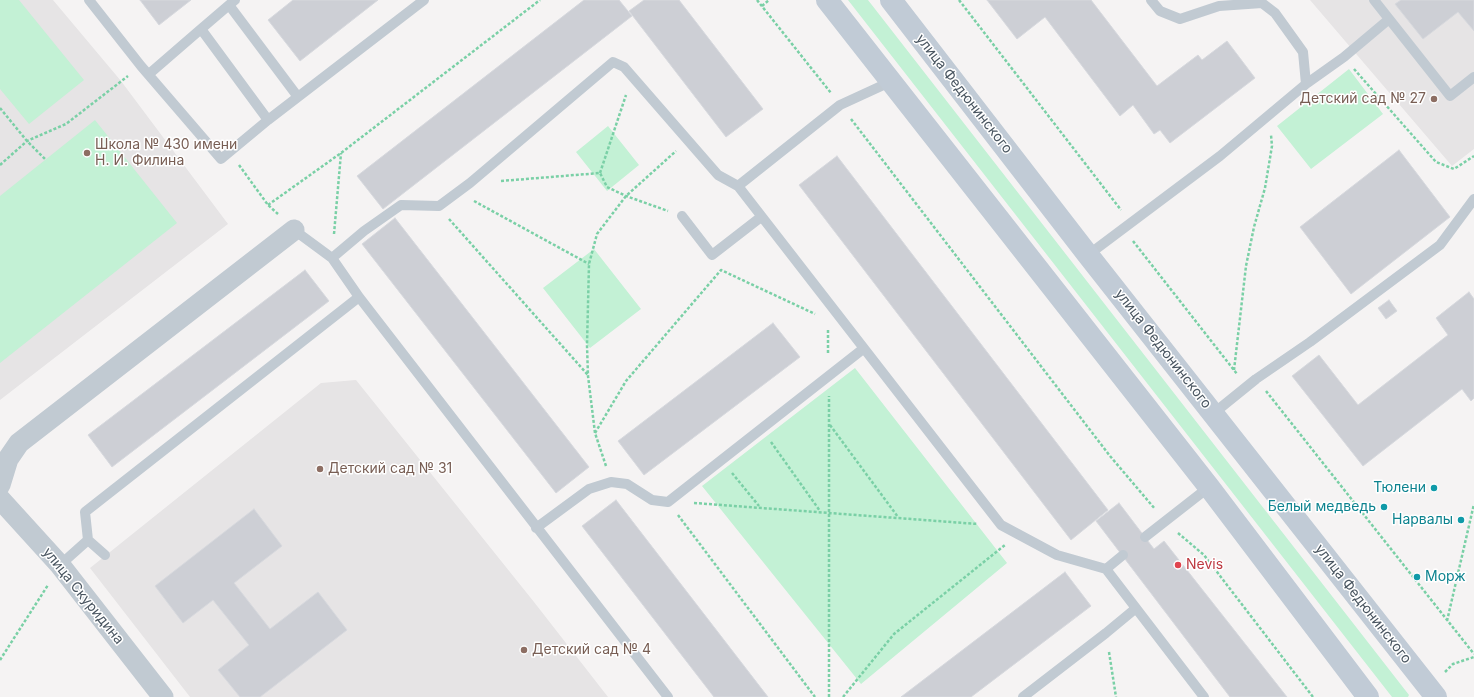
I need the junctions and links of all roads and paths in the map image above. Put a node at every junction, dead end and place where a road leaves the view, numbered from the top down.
1 (89, 0) edge
2 (424, 0) edge
3 (540, 0) edge
4 (757, 0) edge
5 (769, 0) edge
6 (827, 0) edge
7 (891, 0) edge
8 (959, 0) edge
9 (1151, 0) edge
10 (1374, 0) edge
11 (232, 3) edge
12 (762, 6) junction
13 (1388, 20) junction
14 (201, 29) junction
15 (1344, 57) junction
16 (141, 66) junction
17 (149, 74) junction
18 (632, 75) junction
19 (1474, 77) edge
20 (890, 82) junction
21 (1306, 84) junction
22 (298, 97) junction
23 (840, 104) junction
24 (0, 108) edge
25 (1269, 116) junction
26 (268, 120) junction
27 (689, 140) junction
28 (27, 141) junction
29 (229, 152) junction
30 (341, 153) junction
31 (1474, 156) edge
32 (46, 160) dead end
33 (0, 165) edge
34 (600, 173) junction
35 (470, 183) junction
36 (738, 186) junction
37 (458, 192) junction
38 (626, 196) junction
39 (1474, 199) edge
40 (439, 206) junction
41 (682, 216) joint
42 (761, 217) junction
43 (1123, 228) junction
44 (294, 230) joint
45 (1088, 255) junction
46 (332, 258) junction
47 (589, 264) junction
48 (359, 297) junction
49 (832, 317) junction
50 (863, 349) junction
51 (1234, 370) junction
52 (588, 376) junction
53 (829, 377) junction
54 (1256, 379) junction
55 (1214, 413) junction
56 (830, 425) junction
57 (762, 430) junction
58 (595, 433) junction
59 (722, 460) junction
60 (611, 482) junction
61 (0, 485) edge
62 (1209, 487) junction
63 (0, 499) edge
64 (668, 502) junction
65 (1474, 504) edge
66 (760, 506) junction
67 (821, 511) junction
68 (829, 512) junction
69 (898, 517) junction
70 (1165, 521) junction
71 (1001, 526) junction
72 (536, 528) junction
73 (1018, 535) junction
74 (1145, 537) dead end
75 (88, 540) junction
76 (105, 555) dead end
77 (1123, 555) dead end
78 (60, 565) junction
79 (1106, 569) junction
80 (1135, 609) junction
81 (1447, 621) junction
82 (1106, 634) junction
83 (1474, 654) edge
84 (0, 660) edge
85 (163, 697) edge
86 (668, 697) edge
87 (815, 697) edge
88 (829, 697) edge
89 (843, 697) edge
90 (1023, 697) edge
91 (1116, 697) edge
92 (1204, 697) edge
93 (1314, 697) edge
94 (1368, 697) edge
95 (1436, 697) edge

1 - 16 lane
2 - 22 lane
3 - 30 path
4 - 12 path
5 - 12 path
6 - 20 main road
7 - 45 main road, улица Федюнинского
8 - 43 path
9 - 21 lane
10 - 13 lane
11 - 14 lane
11 - 22 lane
12 - 23 path
13 - 15 lane
13 - 19 lane
14 - 17 lane
14 - 26 lane
15 - 21 lane
15 - 31 path
16 - 17 lane
16 - 28 path
17 - 29 lane
18 - 27 lane
18 - 34 path
18 - 35 lane
20 - 23 lane
20 - 62 main road
21 - 25 lane
22 - 26 lane
23 - 36 lane
23 - 70 path
24 - 28 path
25 - 43 lane
25 - 51 path
26 - 29 lane
27 - 36 lane
27 - 38 path
28 - 32 path
28 - 33 path
29 - 30 path
30 - 46 path
34 - 35 path
34 - 38 path
35 - 37 lane
36 - 42 lane
37 - 40 lane
37 - 47 path
38 - 41 path
38 - 47 path
39 - 54 lane
40 - 46 lane
40 - 52 path
41 - 42 lane
42 - 49 lane
43 - 45 lane
43 - 51 path
44 - 46 lane
44 - 61 street
45 - 55 main road, улица Федюнинского
46 - 48 lane
47 - 52 path
48 - 72 lane
48 - 75 lane
49 - 50 lane
49 - 53 path
49 - 58 path
50 - 53 lane
50 - 71 lane
51 - 54 path
52 - 58 path
53 - 56 path
53 - 57 lane
54 - 55 lane
54 - 81 path
55 - 95 main road, улица Федюнинского
56 - 68 path
56 - 69 path
57 - 59 lane
57 - 67 path
58 - 60 path
59 - 64 lane
59 - 66 path
60 - 64 lane
60 - 72 lane
62 - 70 lane
62 - 94 main road
63 - 78 street, улица Скуридина
64 - 66 path
64 - 87 path
65 - 81 path
66 - 67 path
67 - 68 path
68 - 69 path
68 - 88 path
69 - 71 path
70 - 74 lane
70 - 93 path
71 - 73 lane
72 - 86 lane
73 - 79 lane
73 - 89 path
75 - 76 lane
75 - 78 lane
77 - 79 lane
78 - 84 path
78 - 85 street, улица Скуридина
79 - 80 lane
80 - 82 lane
80 - 92 lane
81 - 83 path
82 - 90 lane
82 - 91 path

